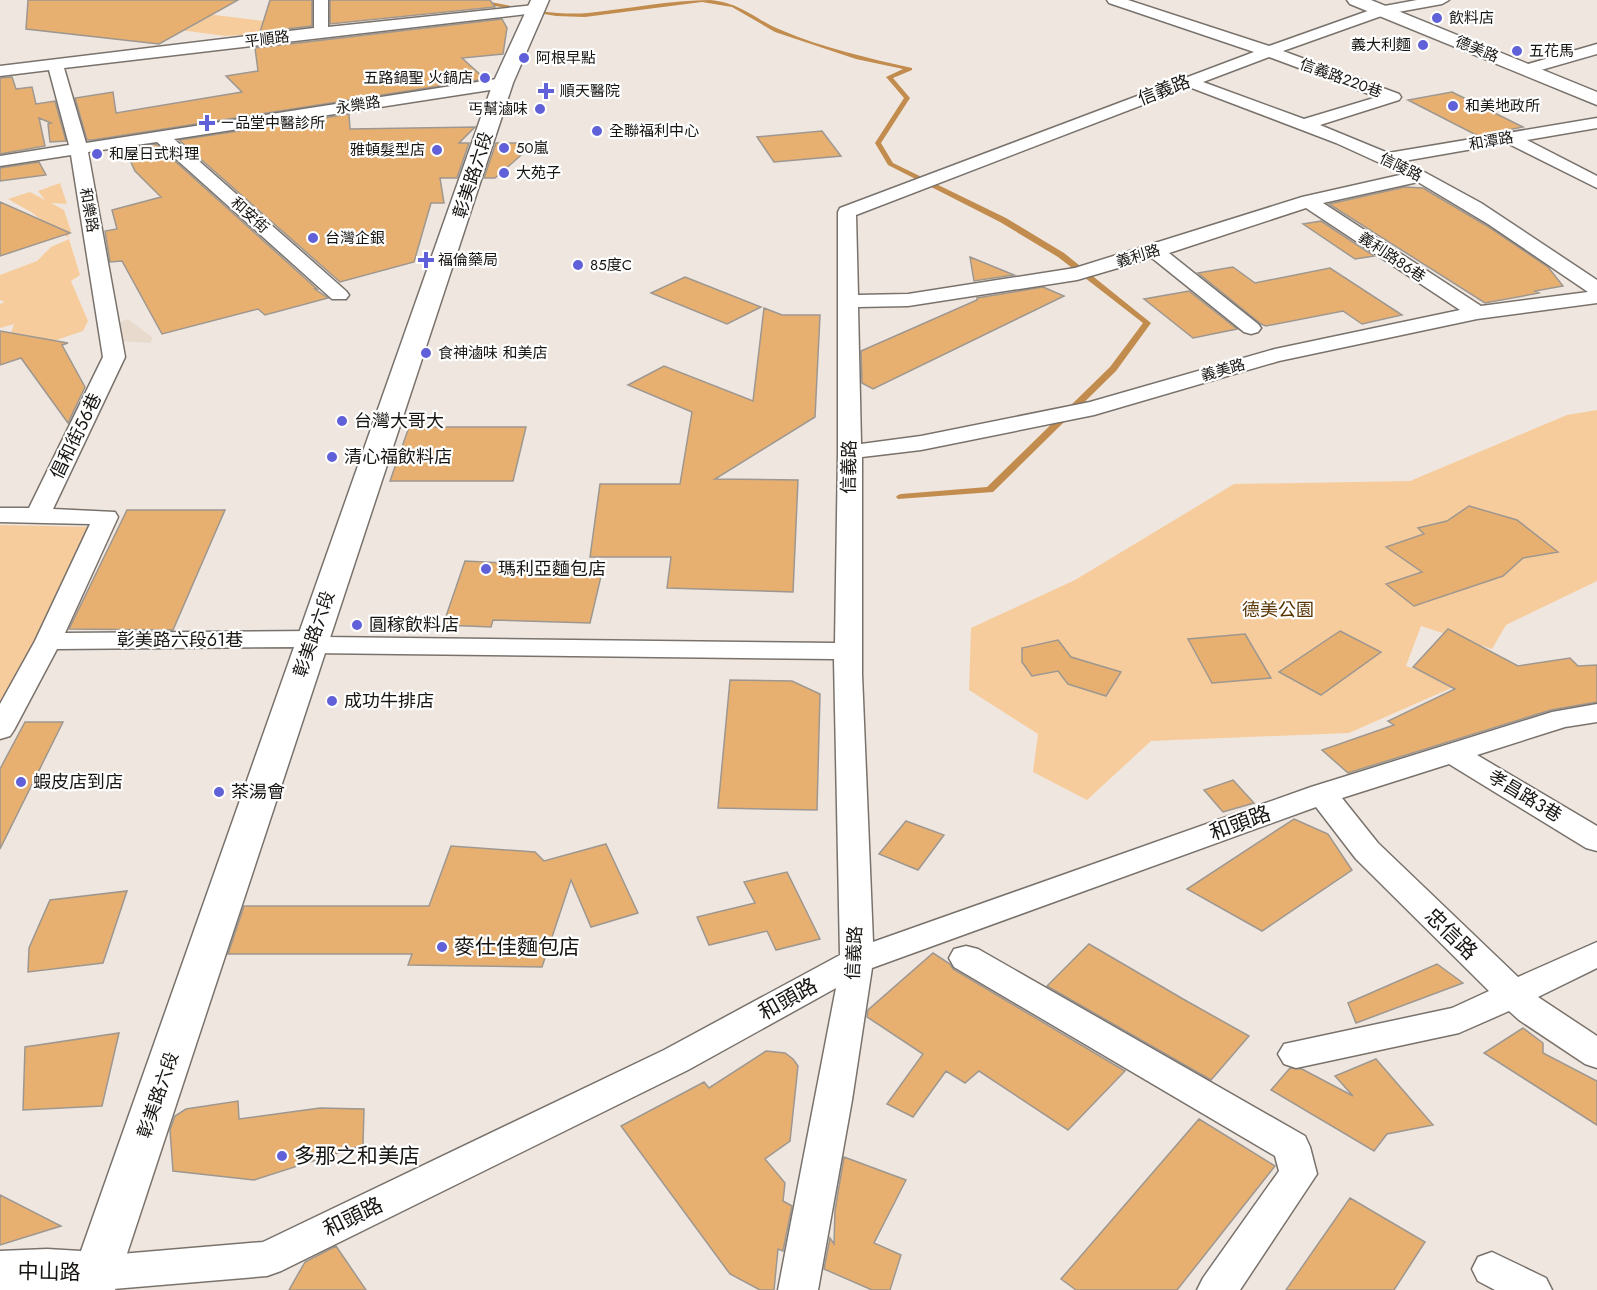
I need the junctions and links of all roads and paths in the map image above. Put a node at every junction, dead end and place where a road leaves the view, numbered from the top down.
1 (321, 0) edge
2 (1114, 0) edge
3 (1356, 0) edge
4 (1442, 0) edge
5 (537, 4) edge
6 (1384, 10) junction
7 (321, 32) junction
8 (1597, 49) edge
9 (1268, 51) junction
10 (56, 66) junction
11 (1527, 69) junction
12 (0, 71) edge
13 (1186, 81) junction
14 (503, 83) junction
15 (1597, 99) edge
16 (1597, 123) edge
17 (1302, 125) junction
18 (161, 136) junction
19 (1510, 138) junction
20 (79, 149) junction
21 (1386, 159) junction
22 (0, 161) edge
23 (1420, 176) junction
24 (1597, 183) edge
25 (1308, 201) junction
26 (1155, 251) junction
27 (1597, 288) edge
28 (339, 295) dead end
29 (1597, 297) edge
30 (849, 301) junction
31 (1477, 313) junction
32 (1251, 328) dead end
33 (114, 357) joint
34 (850, 452) junction
35 (38, 514) junction
36 (0, 515) edge
37 (48, 641) junction
38 (311, 642) junction
39 (849, 651) junction
40 (1597, 713) edge
41 (0, 730) edge
42 (1453, 753) junction
43 (1322, 794) junction
44 (1597, 840) edge
45 (1597, 954) edge
46 (966, 958) dead end
47 (857, 961) junction
48 (1514, 994) junction
49 (1296, 1054) dead end
50 (1597, 1054) edge
51 (1492, 1269) dead end
52 (0, 1272) edge
53 (109, 1284) edge
54 (798, 1290) edge
55 (1217, 1290) edge
56 (1532, 1290) edge

1 - 7 street
2 - 9 street
3 - 6 street, 德美路
4 - 6 street, 信義路
5 - 7 street, 平順路
5 - 14 street, 彰美路六段
6 - 9 street, 信義路
6 - 11 street, 德美路
7 - 10 street, 平順路
8 - 11 street
9 - 13 street, 信義路
9 - 17 street, 信義路220巷
10 - 12 street, 平順路
10 - 20 street, 和樂路
11 - 15 street, 德美路
13 - 17 street, 信陵路
13 - 30 street, 信義路
14 - 18 street, 永樂路
14 - 38 street, 彰美路六段
16 - 19 street, 和潭路
17 - 21 street, 信陵路
18 - 20 street, 永樂路
18 - 28 street, 和安街
19 - 21 street, 和潭路
19 - 24 street
20 - 22 street, 永樂路
20 - 33 street, 和樂路
21 - 23 street, 信陵路
23 - 25 street, 義利路
23 - 27 street, 信陵路
25 - 26 street, 義利路
25 - 31 street, 義利路86巷
26 - 30 street, 義利路
26 - 32 street
29 - 31 street, 義美路
30 - 34 street, 信義路
31 - 34 street, 義美路
33 - 35 street, 倡和街56巷
34 - 39 street, 信義路
35 - 36 street
35 - 37 street
37 - 38 street, 彰美路六段61巷
37 - 41 street
38 - 39 street, 彰美路六段61巷
38 - 53 street, 彰美路六段
39 - 47 street, 信義路
40 - 42 street, 和頭路
42 - 43 street, 和頭路
42 - 44 street, 孝昌路3巷
43 - 47 street, 和頭路
43 - 48 street, 忠信路
45 - 48 street
46 - 55 street
47 - 53 street, 和頭路
47 - 54 street, 信義路
48 - 49 street
48 - 50 street, 忠信路
51 - 56 street
52 - 53 street, 中山路

